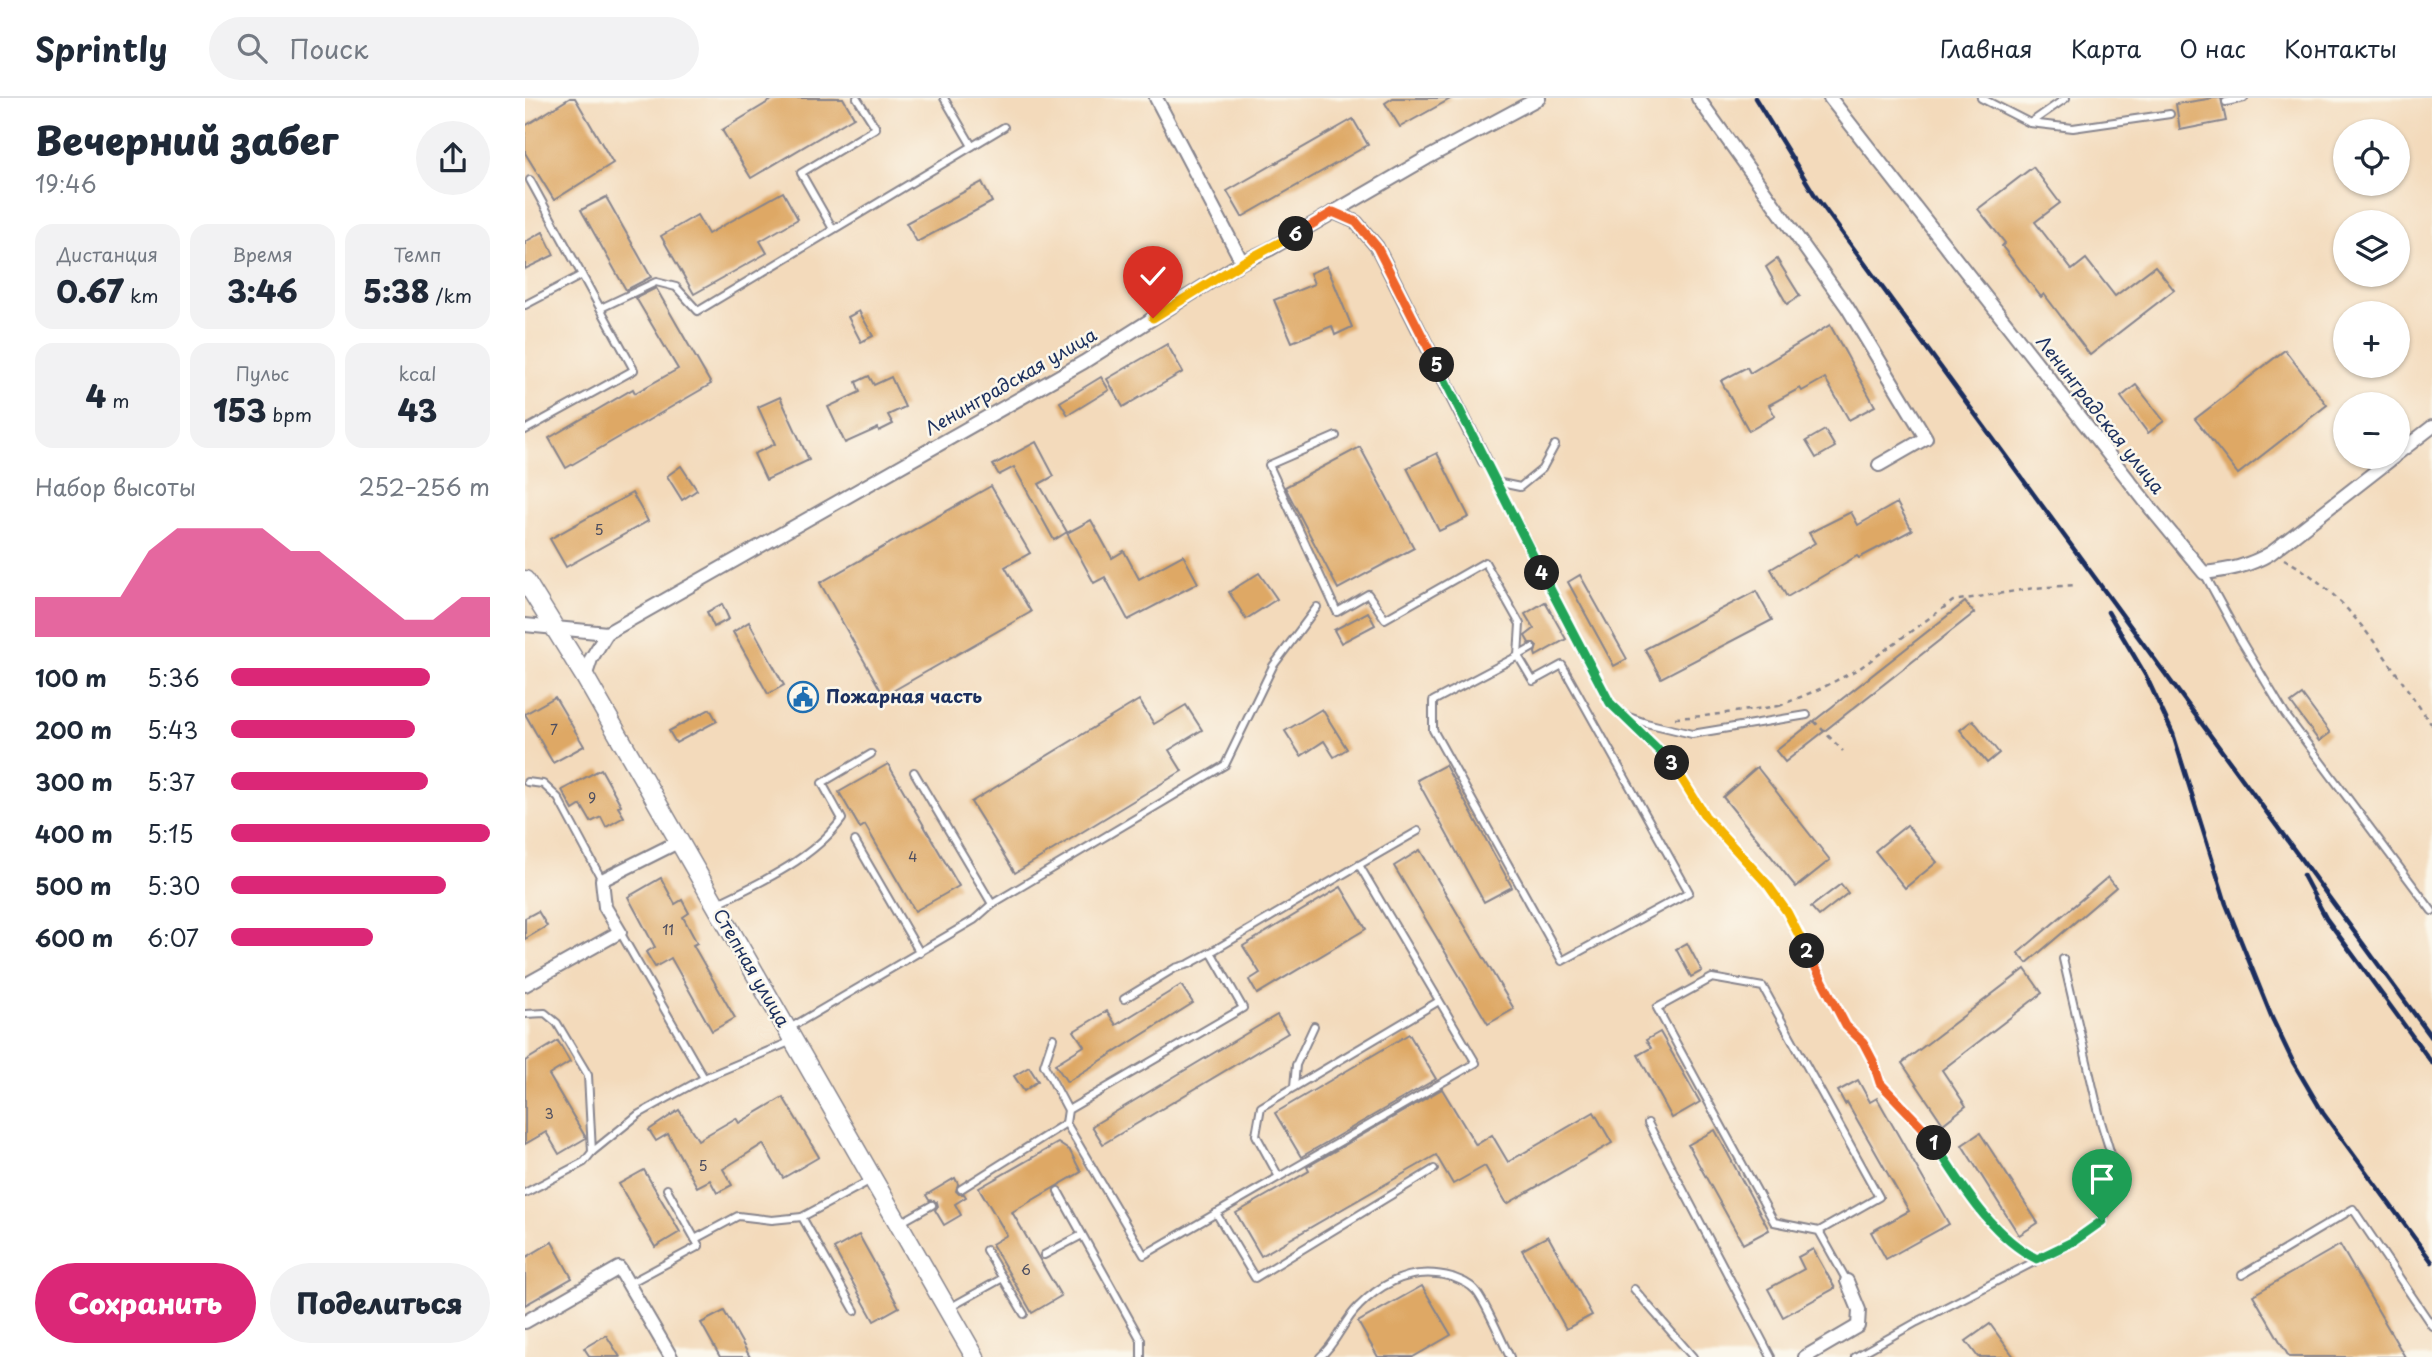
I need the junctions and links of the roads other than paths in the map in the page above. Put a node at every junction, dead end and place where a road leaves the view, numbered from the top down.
1 (857, 98) edge
2 (944, 98) edge
3 (1156, 98) edge
4 (1539, 98) edge
5 (1698, 98) edge
6 (1831, 98) edge
7 (1981, 98) edge
8 (2066, 98) edge
9 (2241, 98) edge
10 (2226, 102) dead end
11 (2170, 114) dead end
12 (2030, 123) junction
13 (1004, 127) dead end
14 (972, 146) junction
15 (530, 180) dead end
16 (1333, 212) junction
17 (833, 229) junction
18 (1243, 262) junction
19 (583, 275) junction
20 (525, 304) edge
21 (601, 308) junction
22 (2432, 427) edge
23 (525, 430) edge
24 (1336, 436) dead end
25 (1555, 445) dead end
26 (2410, 445) edge
27 (1485, 461) joint
28 (1879, 465) dead end
29 (2379, 469) edge
30 (1496, 482) junction
31 (2204, 573) junction
32 (525, 580) edge
33 (1317, 607) dead end
34 (525, 625) edge
35 (554, 628) junction
36 (1570, 629) junction
37 (1562, 632) dead end
38 (607, 634) junction
39 (1532, 648) dead end
40 (1518, 656) junction
41 (585, 677) junction
42 (1807, 715) dead end
43 (871, 754) dead end
44 (914, 772) dead end
45 (527, 782) dead end
46 (1418, 831) dead end
47 (855, 841) dead end
48 (678, 842) junction
49 (1359, 865) junction
50 (603, 880) junction
51 (992, 904) junction
52 (714, 905) junction
53 (2432, 911) edge
54 (620, 932) junction
55 (1211, 952) junction
56 (921, 953) junction
57 (2063, 959) dead end
58 (525, 985) edge
59 (1124, 999) dead end
60 (1439, 1001) junction
61 (525, 1014) edge
62 (1314, 1026) dead end
63 (789, 1035) junction
64 (1053, 1038) dead end
65 (704, 1078) junction
66 (1294, 1087) junction
67 (1067, 1110) junction
68 (1066, 1123) junction
69 (1648, 1123) dead end
70 (592, 1152) junction
71 (1434, 1169) dead end
72 (1279, 1177) junction
73 (872, 1179) junction
74 (667, 1189) dead end
75 (961, 1189) dead end
76 (1058, 1191) dead end
77 (525, 1193) edge
78 (932, 1206) dead end
79 (1216, 1213) junction
80 (802, 1217) junction
81 (899, 1224) junction
82 (1819, 1231) junction
83 (1082, 1235) junction
84 (695, 1239) junction
85 (986, 1250) dead end
86 (1044, 1255) dead end
87 (2242, 1275) dead end
88 (1003, 1278) junction
89 (1847, 1281) joint
90 (628, 1284) junction
91 (1634, 1289) dead end
92 (948, 1308) junction
93 (855, 1311) dead end
94 (1024, 1314) dead end
95 (525, 1322) edge
96 (2432, 1326) edge
97 (671, 1357) edge
98 (975, 1357) edge
99 (1141, 1357) edge
100 (1320, 1357) edge
101 (1510, 1357) edge
102 (1693, 1357) edge
103 (1772, 1357) edge
104 (1805, 1357) edge
105 (1855, 1357) edge

1 - 17 lane
2 - 14 lane
3 - 18 street
4 - 16 street, Ленинградская улица
5 - 28 street
6 - 31 street, Ленинградская улица
7 - 12 lane
8 - 12 lane
9 - 10 lane
11 - 12 lane
13 - 14 lane
14 - 17 lane
15 - 19 lane
16 - 18 street, Ленинградская улица
16 - 27 street
17 - 21 lane
18 - 38 street, Ленинградская улица
19 - 20 lane
19 - 21 lane
21 - 23 lane
22 - 26 street
24 - 40 lane
25 - 30 lane
27 - 30 lane
29 - 31 street
30 - 36 lane
31 - 53 lane
32 - 35 street, Степная улица
33 - 51 lane
34 - 35 street
35 - 38 street
35 - 41 street, Степная улица
36 - 37 lane
36 - 42 lane
38 - 41 street
39 - 40 lane
40 - 40 lane
41 - 48 street, Степная улица
43 - 52 lane
44 - 51 lane
45 - 50 lane
46 - 49 lane
47 - 56 lane
48 - 50 street
48 - 52 street, Степная улица
49 - 55 lane
49 - 60 lane
50 - 54 street
51 - 56 lane
52 - 63 street, Степная улица
54 - 58 street
54 - 65 lane
55 - 59 lane
55 - 67 lane
56 - 63 lane
57 - 105 lane
60 - 66 lane
60 - 72 lane
61 - 70 lane
62 - 66 lane
63 - 65 lane
63 - 73 street, Степная улица
64 - 67 lane
65 - 70 lane
66 - 72 lane
67 - 68 lane
68 - 75 lane
68 - 79 lane
69 - 103 lane
70 - 77 lane
71 - 79 lane
72 - 79 lane
73 - 80 lane
73 - 81 street, Степная улица
74 - 84 lane
76 - 83 lane
78 - 81 lane
80 - 84 lane
80 - 93 lane
81 - 92 street, Степная улица
82 - 82 lane
82 - 89 lane
83 - 86 lane
83 - 99 lane
84 - 90 lane
85 - 88 lane
87 - 96 lane
88 - 92 lane
88 - 94 lane
89 - 104 street
90 - 95 street
90 - 97 street
91 - 102 lane
92 - 98 street, Степная улица
100 - 101 lane

